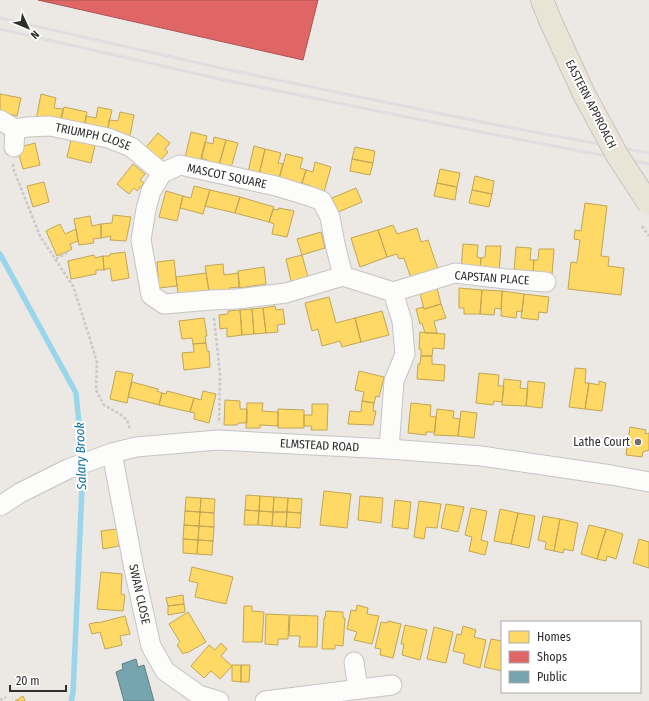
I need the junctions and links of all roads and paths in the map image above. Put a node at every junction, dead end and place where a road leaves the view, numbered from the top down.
1 (542, 0) edge
2 (10, 139) edge
3 (162, 173) junction
4 (649, 204) edge
5 (642, 226) dead end
6 (649, 236) edge
7 (68, 252) dead end
8 (56, 259) junction
9 (344, 276) junction
10 (546, 282) dead end
11 (393, 292) junction
12 (211, 300) junction
13 (218, 440) junction
14 (136, 447) junction
15 (389, 449) junction
16 (112, 453) junction
17 (649, 482) edge
18 (0, 506) edge
19 (354, 662) dead end
20 (392, 685) dead end
21 (358, 689) junction
22 (6, 696) dead end
23 (0, 700) edge
24 (219, 701) edge
25 (265, 701) edge

1 - 4 main road, EASTERN APPROACH, bridge
2 - 3 street, TRIUMPH CLOSE
2 - 8 path
3 - 9 street, MASCOT SQUARE
3 - 12 street
5 - 6 path
7 - 8 path
8 - 14 path
9 - 11 street
9 - 12 street
10 - 11 street, CAPSTAN PLACE
11 - 15 street
12 - 13 path
13 - 14 street, ELMSTEAD ROAD
13 - 15 street, ELMSTEAD ROAD
14 - 16 street, ELMSTEAD ROAD
15 - 17 street, ELMSTEAD ROAD
16 - 18 street, ELMSTEAD ROAD
16 - 24 street, SWAN CLOSE
19 - 21 street
20 - 21 street
21 - 25 street
22 - 23 path

